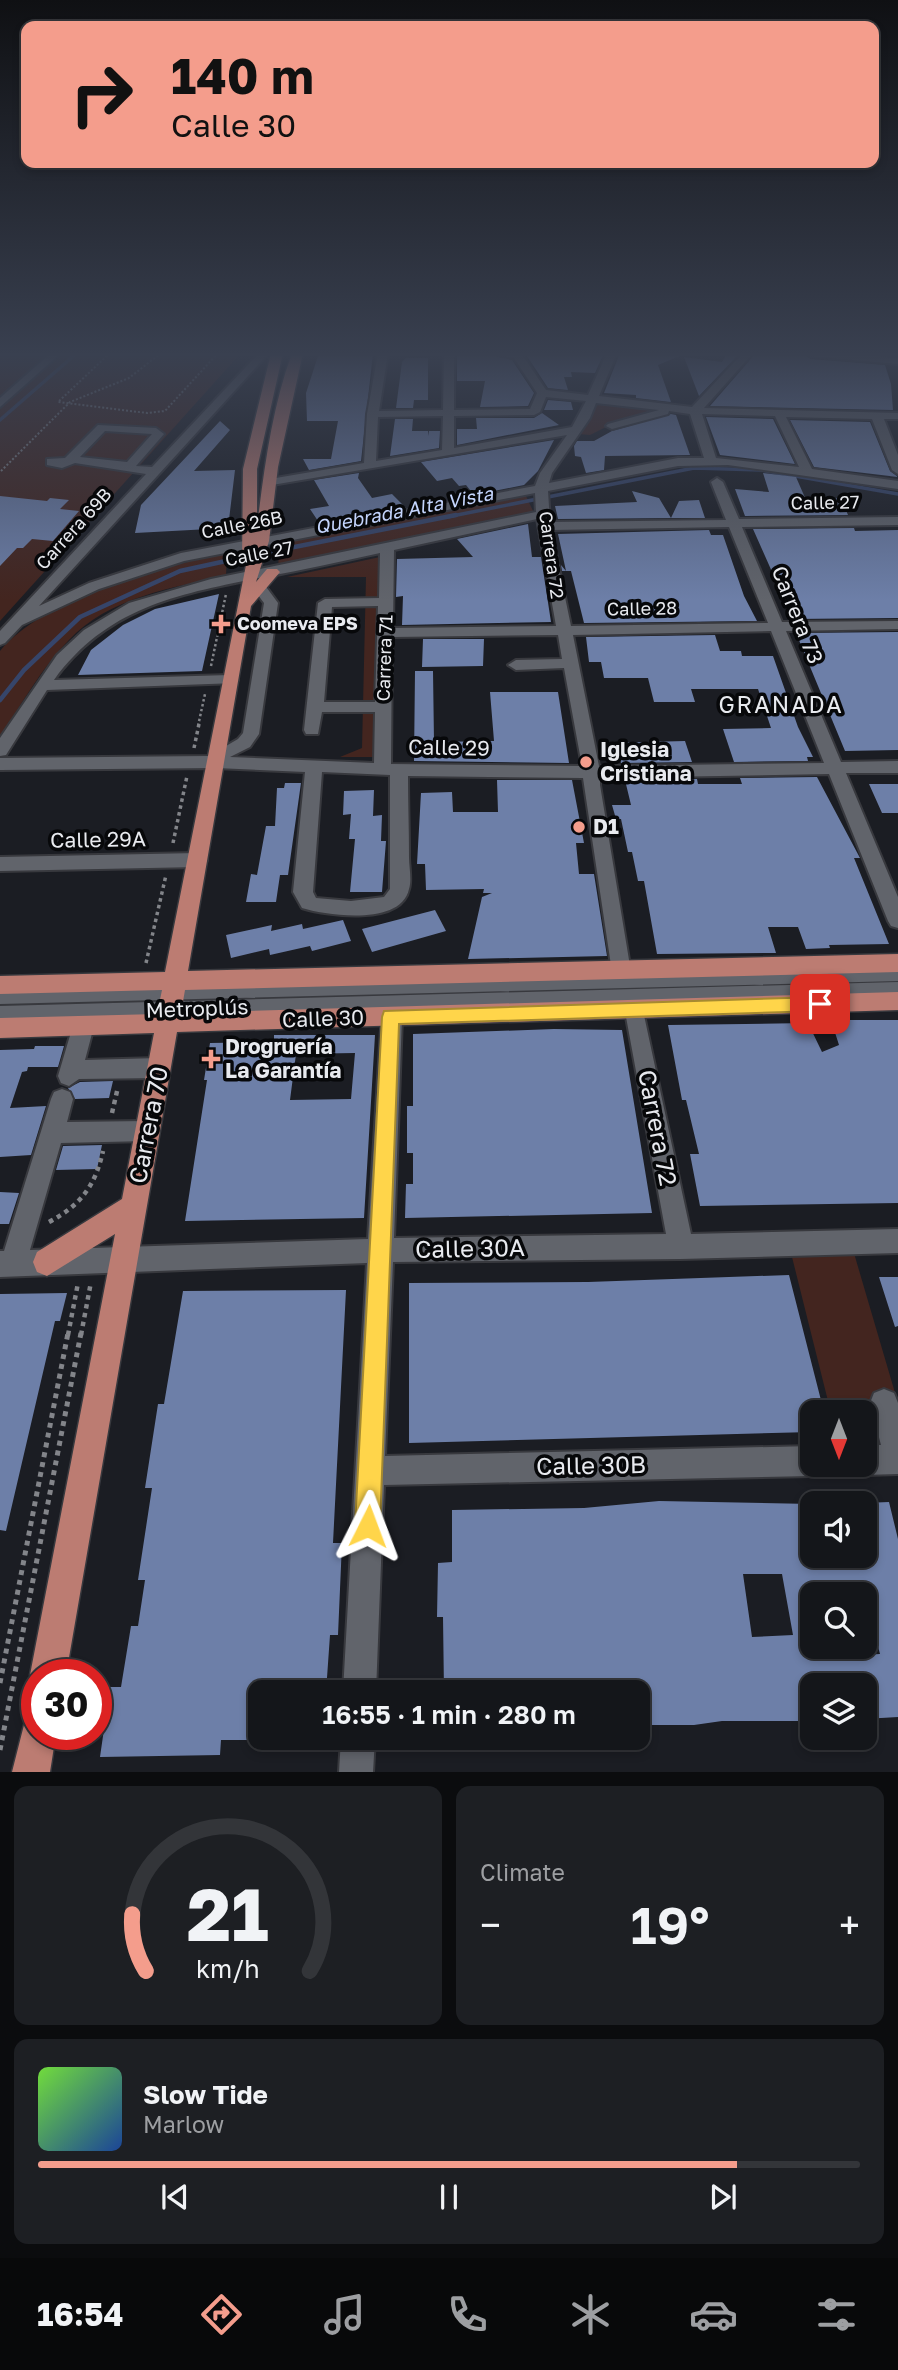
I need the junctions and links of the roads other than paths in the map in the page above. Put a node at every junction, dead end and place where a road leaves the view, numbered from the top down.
1 (93, 436) edge
2 (155, 436) edge
3 (185, 436) edge
4 (257, 436) edge
5 (279, 436) edge
6 (372, 436) edge
7 (449, 436) edge
8 (544, 436) edge
9 (571, 436) edge
10 (703, 436) edge
11 (789, 436) edge
12 (885, 436) edge
13 (448, 453) junction
14 (72, 460) junction
15 (711, 460) junction
16 (51, 463) dead end
17 (129, 466) junction
18 (370, 466) junction
19 (806, 470) junction
20 (898, 470) edge
21 (152, 471) junction
22 (717, 482) dead end
23 (270, 483) junction
24 (898, 485) edge
25 (543, 504) junction
26 (898, 521) edge
27 (734, 524) junction
28 (387, 547) junction
29 (254, 558) junction
30 (272, 572) joint
31 (386, 602) junction
32 (17, 622) junction
33 (898, 625) edge
34 (777, 627) junction
35 (562, 630) junction
36 (386, 633) junction
37 (0, 640) edge
38 (569, 663) junction
39 (516, 664) dead end
40 (230, 680) junction
41 (44, 685) junction
42 (315, 707) junction
43 (384, 707) junction
44 (313, 730) dead end
45 (0, 751) edge
46 (216, 759) junction
47 (0, 764) edge
48 (898, 766) edge
49 (314, 767) junction
50 (835, 768) junction
51 (391, 769) junction
52 (592, 772) junction
53 (198, 860) junction
54 (0, 864) edge
55 (898, 921) edge
56 (898, 963) edge
57 (628, 970) junction
58 (898, 973) edge
59 (0, 985) edge
60 (898, 990) edge
61 (0, 996) edge
62 (898, 1001) edge
63 (172, 1002) junction
64 (633, 1009) junction
65 (0, 1015) edge
66 (391, 1017) junction
67 (83, 1026) junction
68 (0, 1028) edge
69 (159, 1068) junction
70 (62, 1099) dead end
71 (147, 1131) junction
72 (52, 1133) junction
73 (133, 1207) junction
74 (898, 1241) edge
75 (681, 1247) junction
76 (380, 1252) junction
77 (100, 1261) junction
78 (47, 1262) junction
79 (6, 1264) edge
80 (884, 1404) dead end
81 (898, 1457) edge
82 (877, 1459) edge
83 (800, 1461) edge
84 (370, 1471) junction
85 (50, 1659) edge
86 (361, 1680) edge
87 (35, 1750) edge
88 (357, 1750) edge
89 (32, 1772) edge
90 (356, 1772) edge

1 - 14 street
2 - 17 street
3 - 21 street, Carrera 69B
4 - 29 main road, Carrera 70
5 - 23 main road, Carrera 70
6 - 18 street
7 - 13 street
8 - 13 street
9 - 25 street, Carrera 72
10 - 15 street
11 - 19 street
12 - 20 street
13 - 18 street
14 - 16 street
14 - 17 street
15 - 19 street, Calle 26B
15 - 25 street, Calle 26B
17 - 21 street
18 - 23 street
19 - 24 street, Calle 26B
21 - 32 street, Carrera 69B
22 - 27 street, Carrera 73
23 - 29 main road, Carrera 70
25 - 27 street, Calle 27
25 - 28 street, Calle 27
25 - 29 street, Calle 26B
25 - 35 street, Carrera 72
26 - 27 street, Calle 27
27 - 34 street, Carrera 73
28 - 30 street, Calle 27
28 - 31 street, Carrera 71
29 - 30 main road
29 - 32 street, Calle 26B
29 - 40 main road, Carrera 70
29 - 41 street, Calle 27
29 - 46 street
31 - 36 street, Carrera 71
31 - 42 street
32 - 37 street, Carrera 69B
33 - 34 street, Calle 28
34 - 35 street, Calle 28
34 - 50 street, Carrera 73
35 - 36 street, Calle 28
35 - 38 street, Carrera 72
36 - 43 street, Carrera 71
38 - 39 street
38 - 52 street, Carrera 72
40 - 41 street
40 - 46 main road, Carrera 70
41 - 45 street
42 - 43 street
42 - 44 street
43 - 51 street, Carrera 71
46 - 47 street, Calle 29
46 - 49 street, Calle 29
46 - 53 main road, Carrera 70
48 - 50 street, Calle 29
49 - 51 street, Calle 29
49 - 51 street, Carrera 71
50 - 52 street, Calle 29
50 - 55 street, Carrera 73
51 - 52 street, Calle 29
52 - 57 street, Carrera 72
53 - 54 street, Calle 29A
53 - 63 main road, Carrera 70
56 - 57 main road, Calle 30
57 - 63 main road, Calle 30
58 - 63 street, Metroplús
59 - 63 main road, Calle 30
60 - 63 street, Metroplús
61 - 63 street, Metroplús
62 - 64 main road, Calle 30
63 - 65 street, Metroplús
63 - 66 main road, Calle 30
63 - 67 main road, Calle 30
63 - 69 main road, Carrera 70
64 - 66 main road, Calle 30
64 - 75 street, Carrera 72
66 - 76 street
67 - 68 main road, Calle 30
67 - 69 street
69 - 71 main road, Carrera 70
70 - 72 street
71 - 72 street
71 - 73 main road, Carrera 70
72 - 79 street
73 - 77 main road, Carrera 70
73 - 78 main road
74 - 75 street, Calle 30A
75 - 76 street, Calle 30A
76 - 77 street, Calle 30A
76 - 84 street
77 - 78 street, Calle 30A
77 - 85 main road, Carrera 70
78 - 79 street, Calle 30A
80 - 81 street
81 - 82 street
83 - 84 street, Calle 30B
84 - 86 street
87 - 89 main road
88 - 90 street

